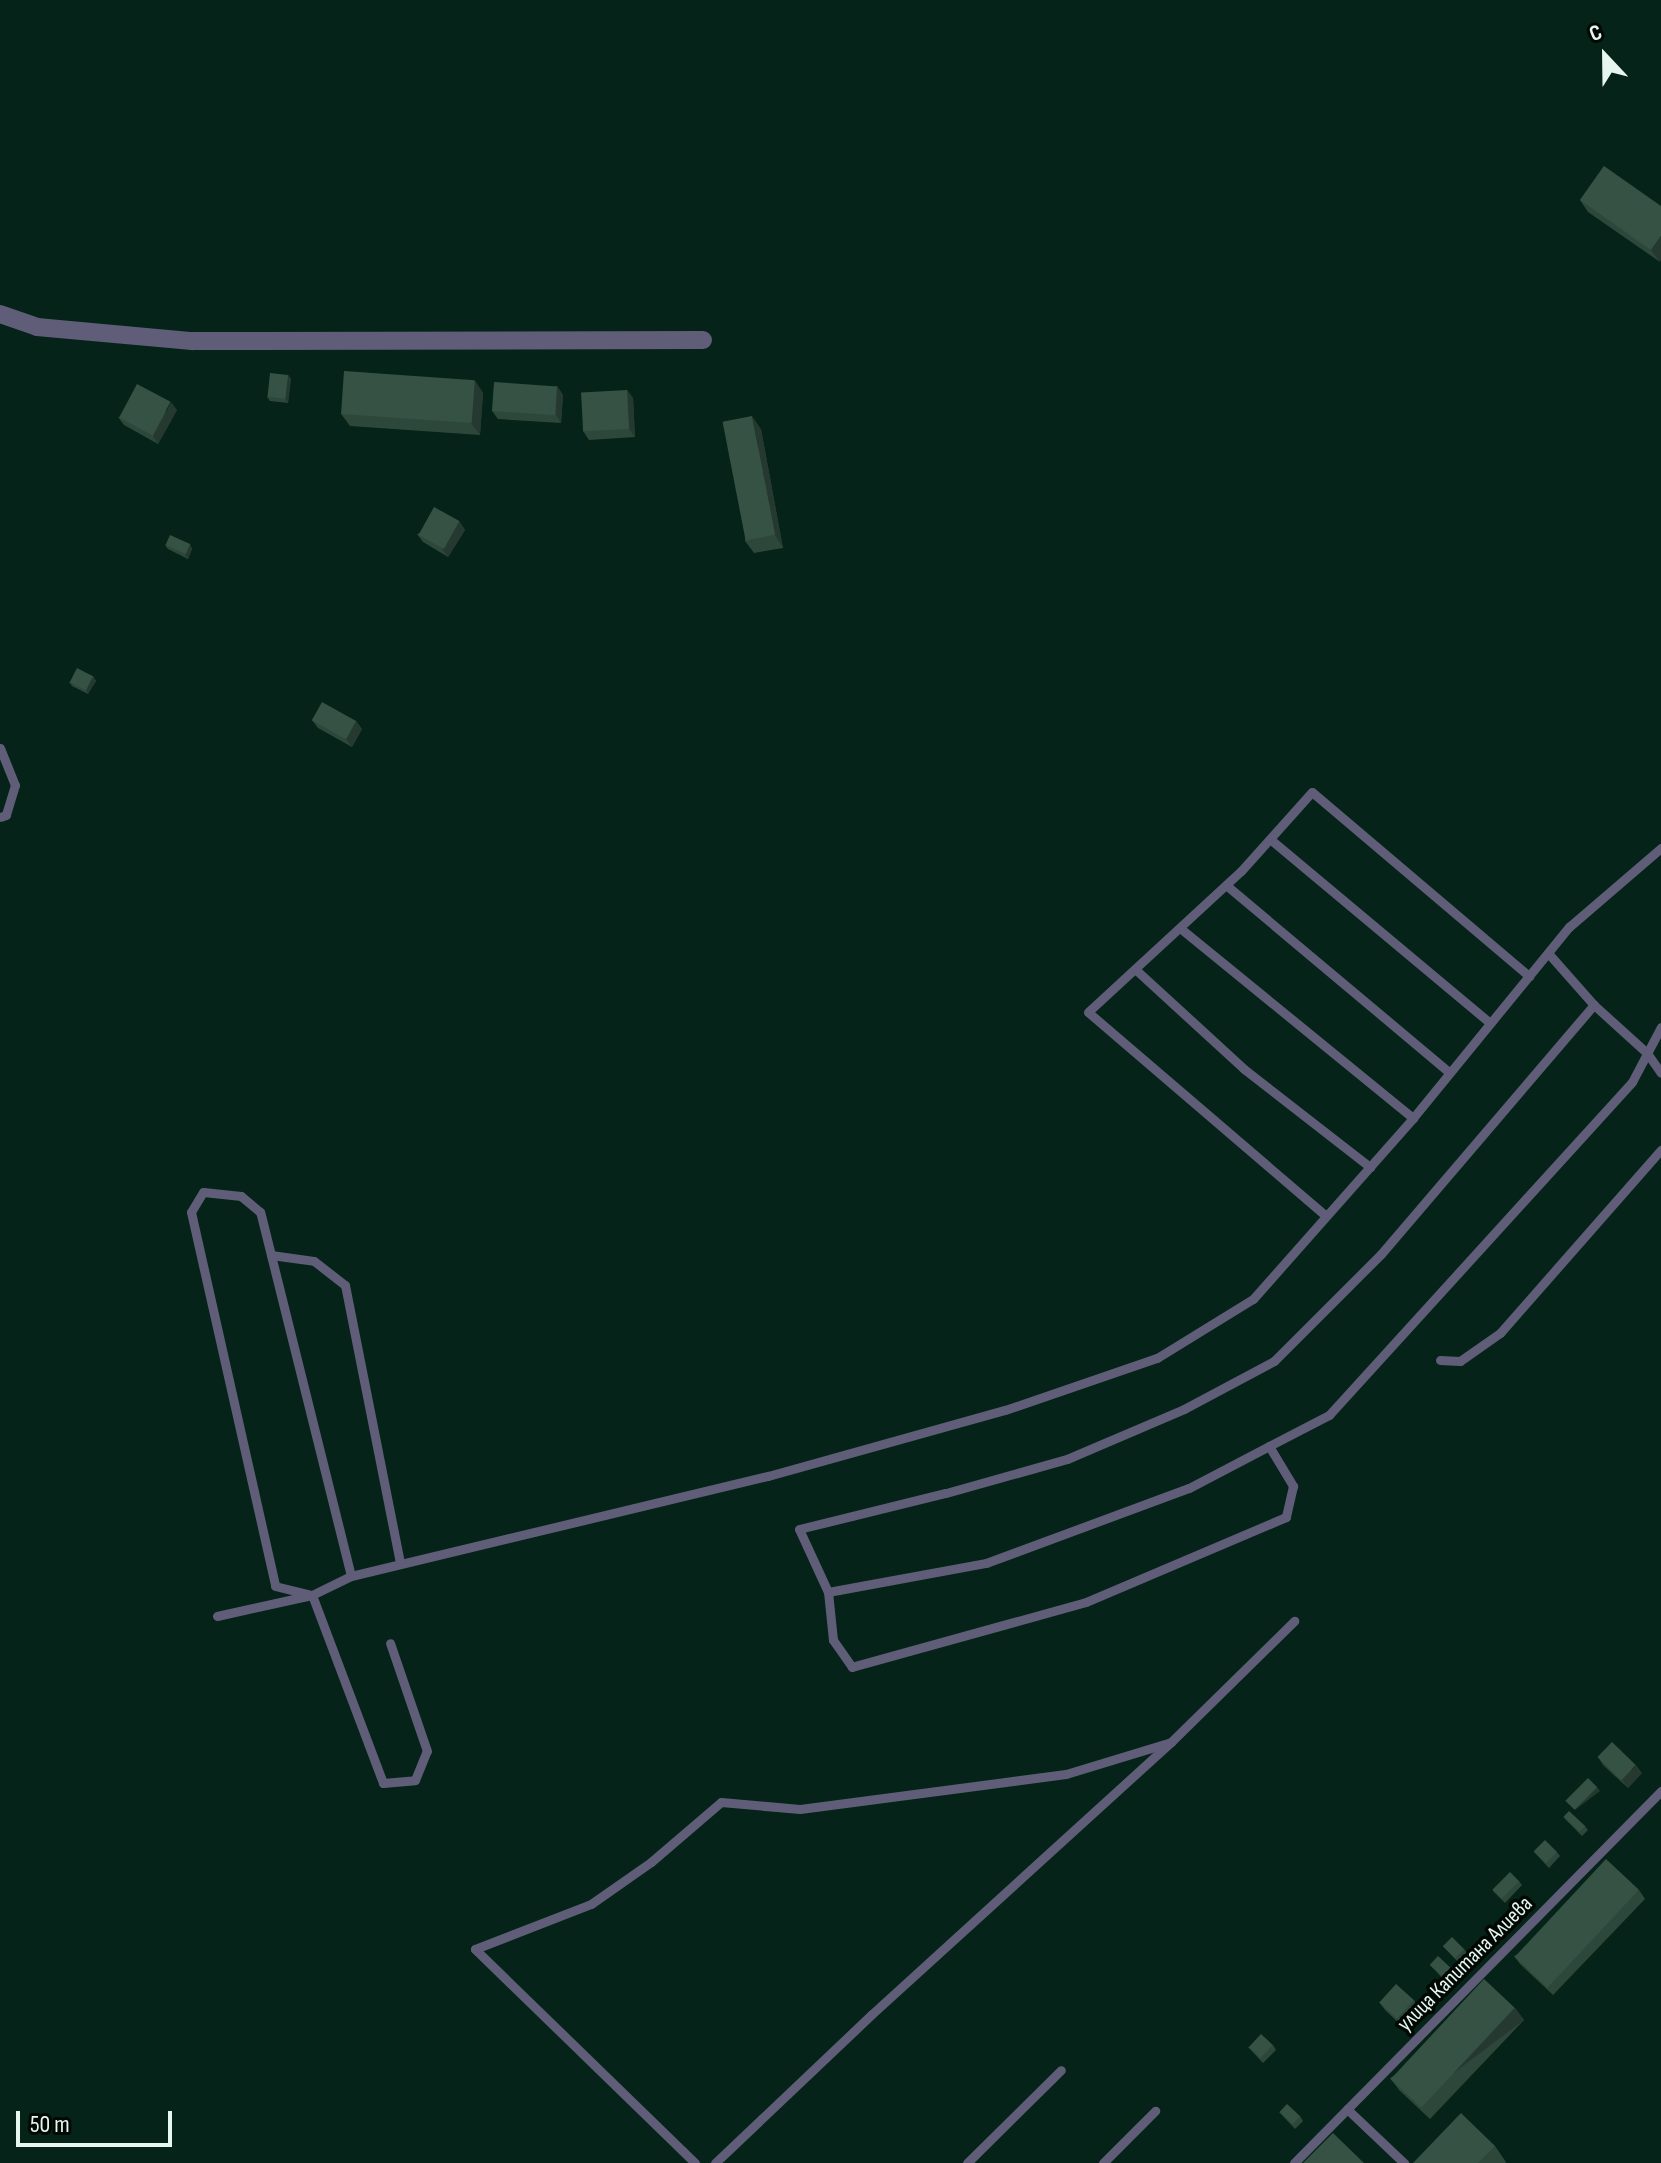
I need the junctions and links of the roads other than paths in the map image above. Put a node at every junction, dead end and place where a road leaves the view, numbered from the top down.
1 (0, 314) edge
2 (703, 340) dead end
3 (0, 748) edge
4 (0, 817) edge
5 (1270, 839) junction
6 (1661, 848) edge
7 (1226, 885) junction
8 (1180, 928) junction
9 (1548, 953) junction
10 (1135, 969) junction
11 (1529, 976) junction
12 (1594, 1005) junction
13 (1490, 1023) junction
14 (1661, 1027) edge
15 (1647, 1053) junction
16 (1450, 1073) junction
17 (1661, 1073) edge
18 (1413, 1118) junction
19 (1661, 1150) edge
20 (1370, 1167) junction
21 (1326, 1216) junction
22 (271, 1255) junction
23 (1440, 1360) dead end
24 (1269, 1446) junction
25 (400, 1564) junction
26 (351, 1576) junction
27 (828, 1592) junction
28 (312, 1595) junction
29 (217, 1616) dead end
30 (1294, 1621) dead end
31 (390, 1643) dead end
32 (1171, 1742) junction
33 (1661, 1791) edge
34 (1061, 2070) dead end
35 (1347, 2109) junction
36 (1155, 2111) dead end
37 (695, 2163) edge
38 (715, 2163) edge
39 (967, 2163) edge
40 (1103, 2163) edge
41 (1294, 2163) edge
42 (1404, 2163) edge

1 - 2 street
3 - 4 lane
5 - 7 lane
5 - 11 lane
5 - 13 lane
6 - 9 lane
7 - 8 lane
7 - 16 lane
8 - 10 lane
8 - 18 lane
9 - 11 lane
9 - 12 lane
10 - 20 lane
10 - 21 lane
11 - 13 lane
12 - 15 lane
12 - 27 lane
13 - 16 lane
14 - 15 lane
15 - 17 lane
15 - 24 lane
16 - 18 lane
18 - 20 lane
19 - 23 lane
20 - 21 lane
21 - 25 lane
22 - 25 lane
22 - 26 lane
22 - 28 lane
24 - 27 lane
24 - 27 lane
25 - 26 lane
26 - 28 lane
28 - 29 lane
28 - 31 lane
30 - 32 lane
32 - 37 lane
32 - 38 lane
33 - 35 lane, улица Капитана Алиева
34 - 39 lane
35 - 41 lane, улица Капитана Алиева
35 - 42 lane
36 - 40 lane

